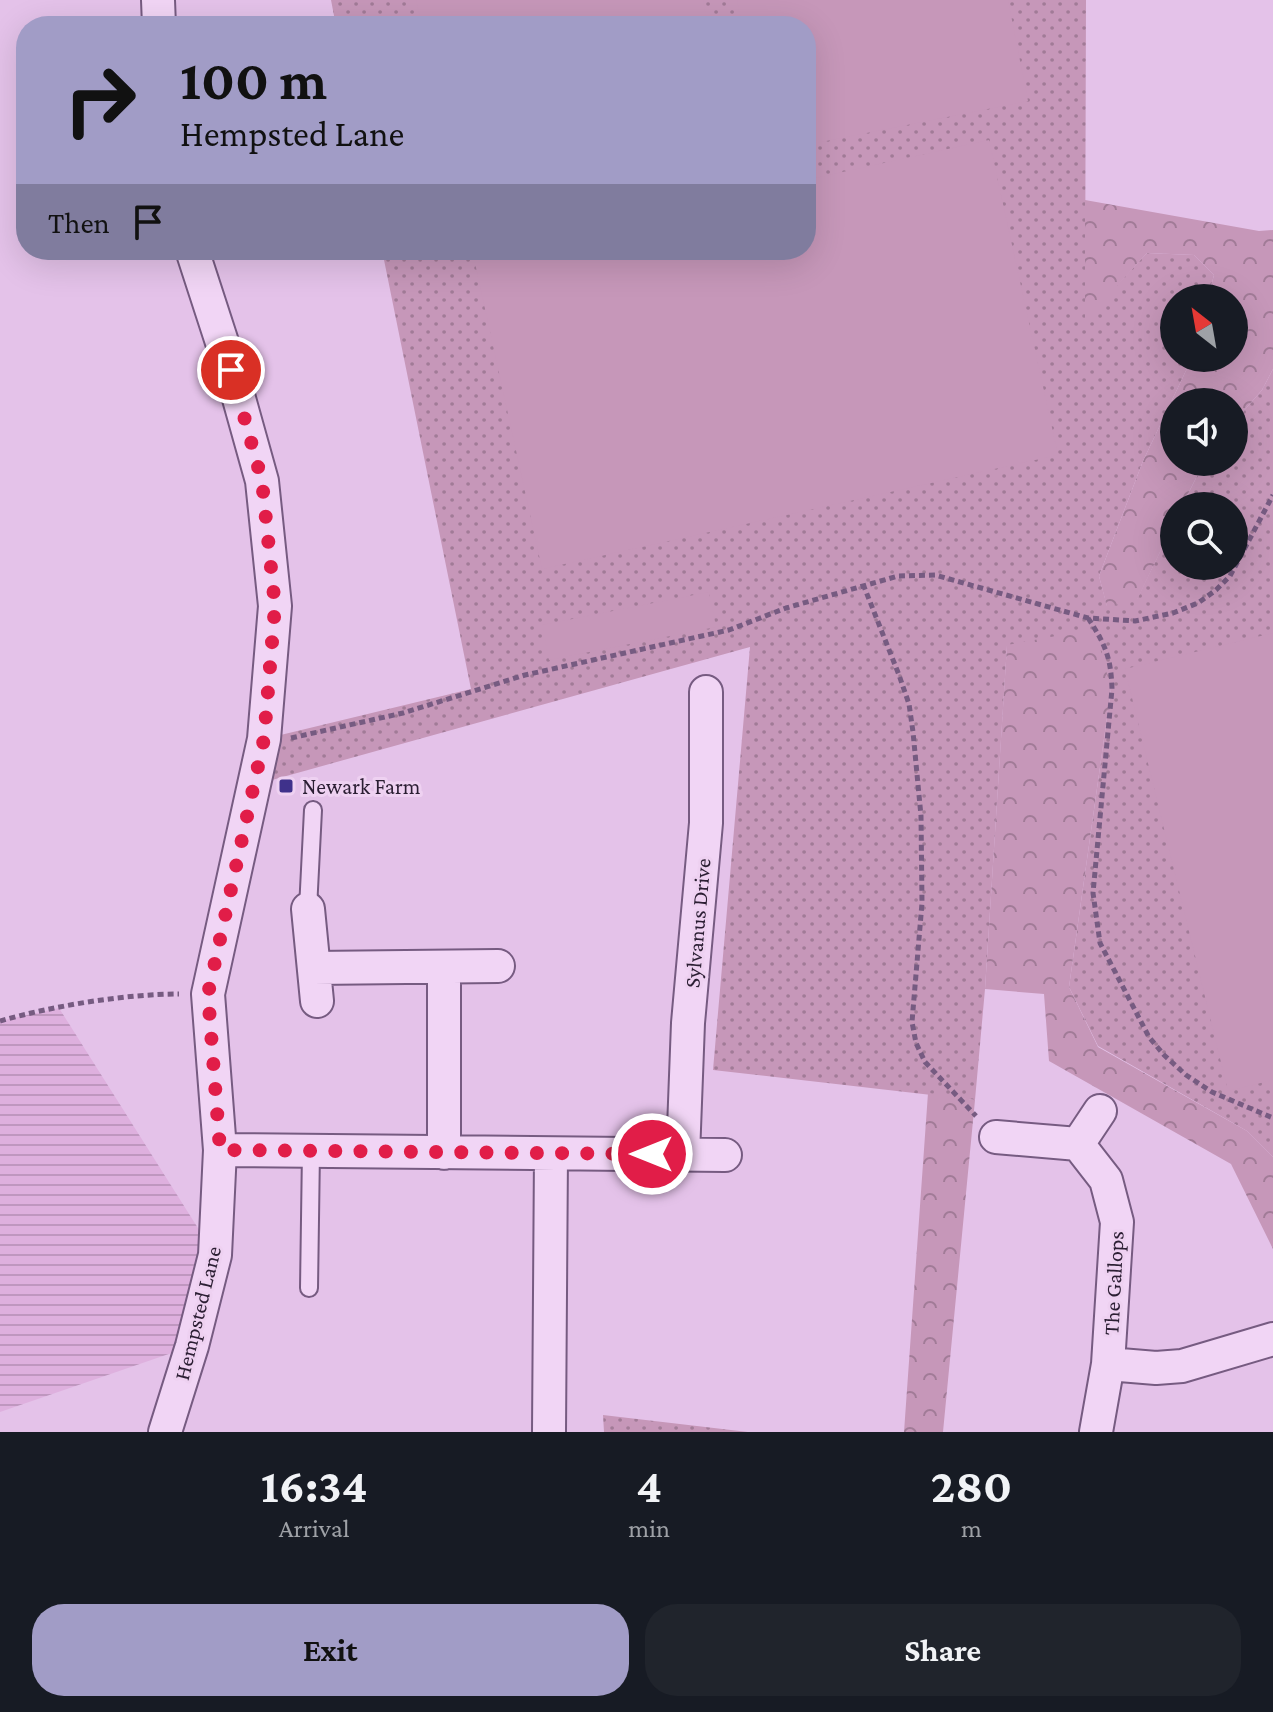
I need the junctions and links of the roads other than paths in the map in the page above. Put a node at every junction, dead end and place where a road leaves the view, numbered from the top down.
1 (195, 260) edge
2 (706, 692) dead end
3 (313, 810) dead end
4 (308, 909) joint
5 (498, 966) dead end
6 (444, 967) junction
7 (314, 968) junction
8 (317, 1001) dead end
9 (1100, 1111) dead end
10 (996, 1137) road end
11 (1078, 1144) junction
12 (220, 1150) junction
13 (311, 1151) junction
14 (444, 1153) junction
15 (551, 1154) junction
16 (683, 1155) junction
17 (725, 1155) dead end
18 (309, 1288) dead end
19 (1273, 1339) edge
20 (1108, 1364) junction
21 (165, 1432) edge
22 (549, 1432) edge
23 (1096, 1432) edge

1 - 12 street, Hempsted Lane
2 - 16 street, Sylvanus Drive
3 - 4 lane
4 - 7 street
5 - 6 street
6 - 7 street
6 - 14 street
7 - 8 street
9 - 11 street
10 - 11 street
11 - 20 street, The Gallops
12 - 13 street
12 - 21 street, Hempsted Lane
13 - 14 street
13 - 18 lane
14 - 15 street
15 - 16 street
15 - 22 street
16 - 17 street
19 - 20 street
20 - 23 street, The Gallops

